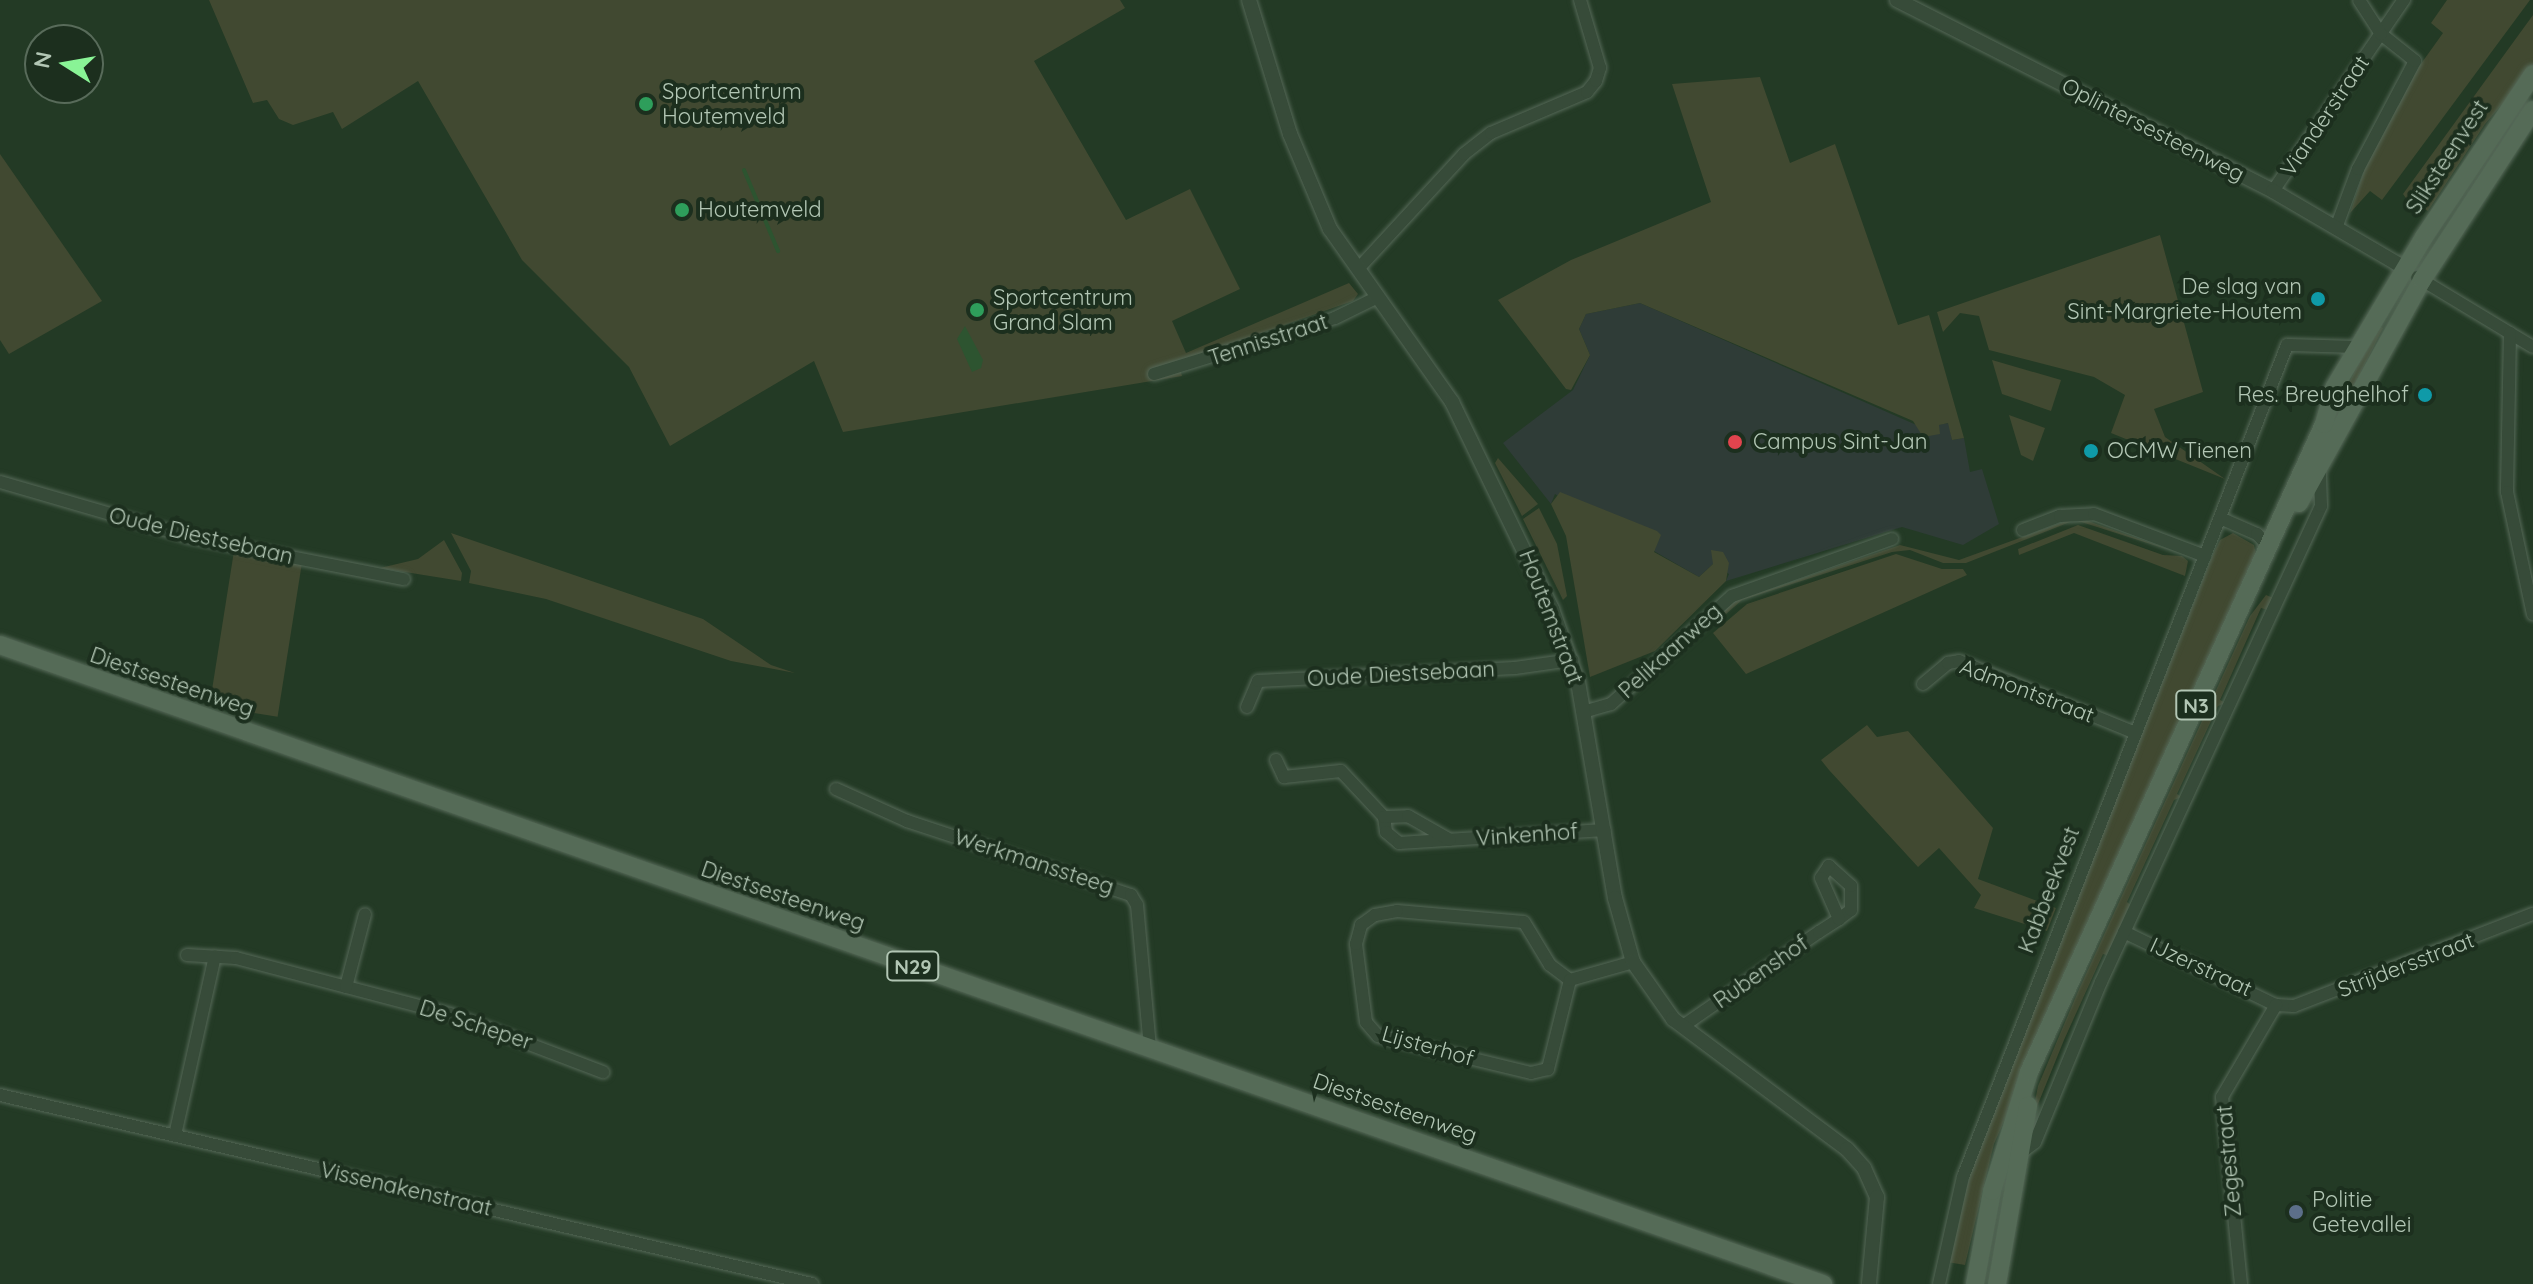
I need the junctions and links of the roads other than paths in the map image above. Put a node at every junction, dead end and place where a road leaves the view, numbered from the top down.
1 (1249, 0) edge
2 (1580, 0) edge
3 (1897, 0) edge
4 (2359, 0) edge
5 (2404, 0) edge
6 (2381, 34) junction
7 (2533, 74) edge
8 (2533, 111) edge
9 (2273, 191) junction
10 (2336, 228) junction
11 (2405, 268) junction
12 (1358, 269) junction
13 (2422, 280) junction
14 (1378, 297) junction
15 (2510, 333) junction
16 (2358, 347) junction
17 (2533, 347) edge
18 (1154, 374) dead end
19 (2320, 469) junction
20 (0, 482) edge
21 (2220, 518) junction
22 (2023, 530) dead end
23 (1892, 539) dead end
24 (2269, 547) junction
25 (2205, 556) junction
26 (404, 579) dead end
27 (2533, 614) edge
28 (0, 645) edge
29 (1572, 660) junction
30 (1923, 684) dead end
31 (1247, 707) dead end
32 (1583, 712) junction
33 (2135, 733) junction
34 (1276, 760) dead end
35 (836, 789) dead end
36 (1384, 817) junction
37 (1605, 830) junction
38 (1450, 840) junction
39 (365, 914) dead end
40 (2533, 914) edge
41 (1839, 919) dead end
42 (2124, 932) junction
43 (187, 955) dead end
44 (215, 956) junction
45 (1633, 962) junction
46 (1570, 980) junction
47 (346, 987) junction
48 (2276, 1005) junction
49 (1683, 1026) junction
50 (1150, 1049) junction
51 (603, 1072) dead end
52 (0, 1095) edge
53 (175, 1135) junction
54 (2018, 1155) junction
55 (812, 1284) edge
56 (1823, 1284) edge
57 (1869, 1284) edge
58 (1939, 1284) edge
59 (1975, 1284) edge
60 (1997, 1284) edge
61 (2241, 1284) edge

1 - 12 street, Houtemstraat
2 - 12 street
3 - 9 street, Oplintersesteenweg
4 - 6 street, Vianderstraat
5 - 6 street
6 - 9 street, Vianderstraat
6 - 10 street
7 - 11 main road, Sliksteenvest / N3
8 - 13 main road, Sliksteenvest / N3
9 - 10 street, Oplintersesteenweg
10 - 11 street, Oplintersesteenweg
11 - 13 street
11 - 16 main road, N3
12 - 14 street, Houtemstraat
13 - 15 street
13 - 19 main road, N3
14 - 18 street, Tennisstraat
14 - 29 street, Houtemstraat
15 - 17 street
15 - 27 street
16 - 21 street, Kabbeekvest
16 - 24 main road, N3
19 - 42 street
19 - 54 main road, N3
20 - 26 street, Oude Diestsebaan
21 - 24 street
21 - 25 street, Kabbeekvest
22 - 25 street
23 - 32 street, Pelikaanweg
24 - 59 main road, N3
25 - 33 street, Kabbeekvest
28 - 50 main road, Diestsesteenweg / N29
29 - 31 street, Oude Diestsebaan
29 - 32 street, Houtemstraat
30 - 33 street, Admontstraat
32 - 37 street, Houtemstraat
33 - 58 street, Kabbeekvest
34 - 36 street, Vinkenhof
35 - 50 street, Werkmanssteeg
36 - 38 street, Vinkenhof
36 - 38 street, Vinkenhof
37 - 38 street, Vinkenhof
37 - 45 street, Houtemstraat
39 - 47 street
40 - 48 street, Strijdersstraat
41 - 49 street, Rubenshof
42 - 48 street, IJzerstraat
42 - 54 street
43 - 44 street, De Scheper
44 - 47 street, De Scheper
44 - 53 street
45 - 46 street
45 - 49 street, Houtemstraat
46 - 46 street, Lijsterhof
47 - 51 street, De Scheper
48 - 61 street, Zegestraat
49 - 57 street, Houtemstraat
50 - 56 main road, Diestsesteenweg / N29
52 - 53 street, Vissenakenstraat
53 - 55 street, Vissenakenstraat
54 - 60 main road, N3

